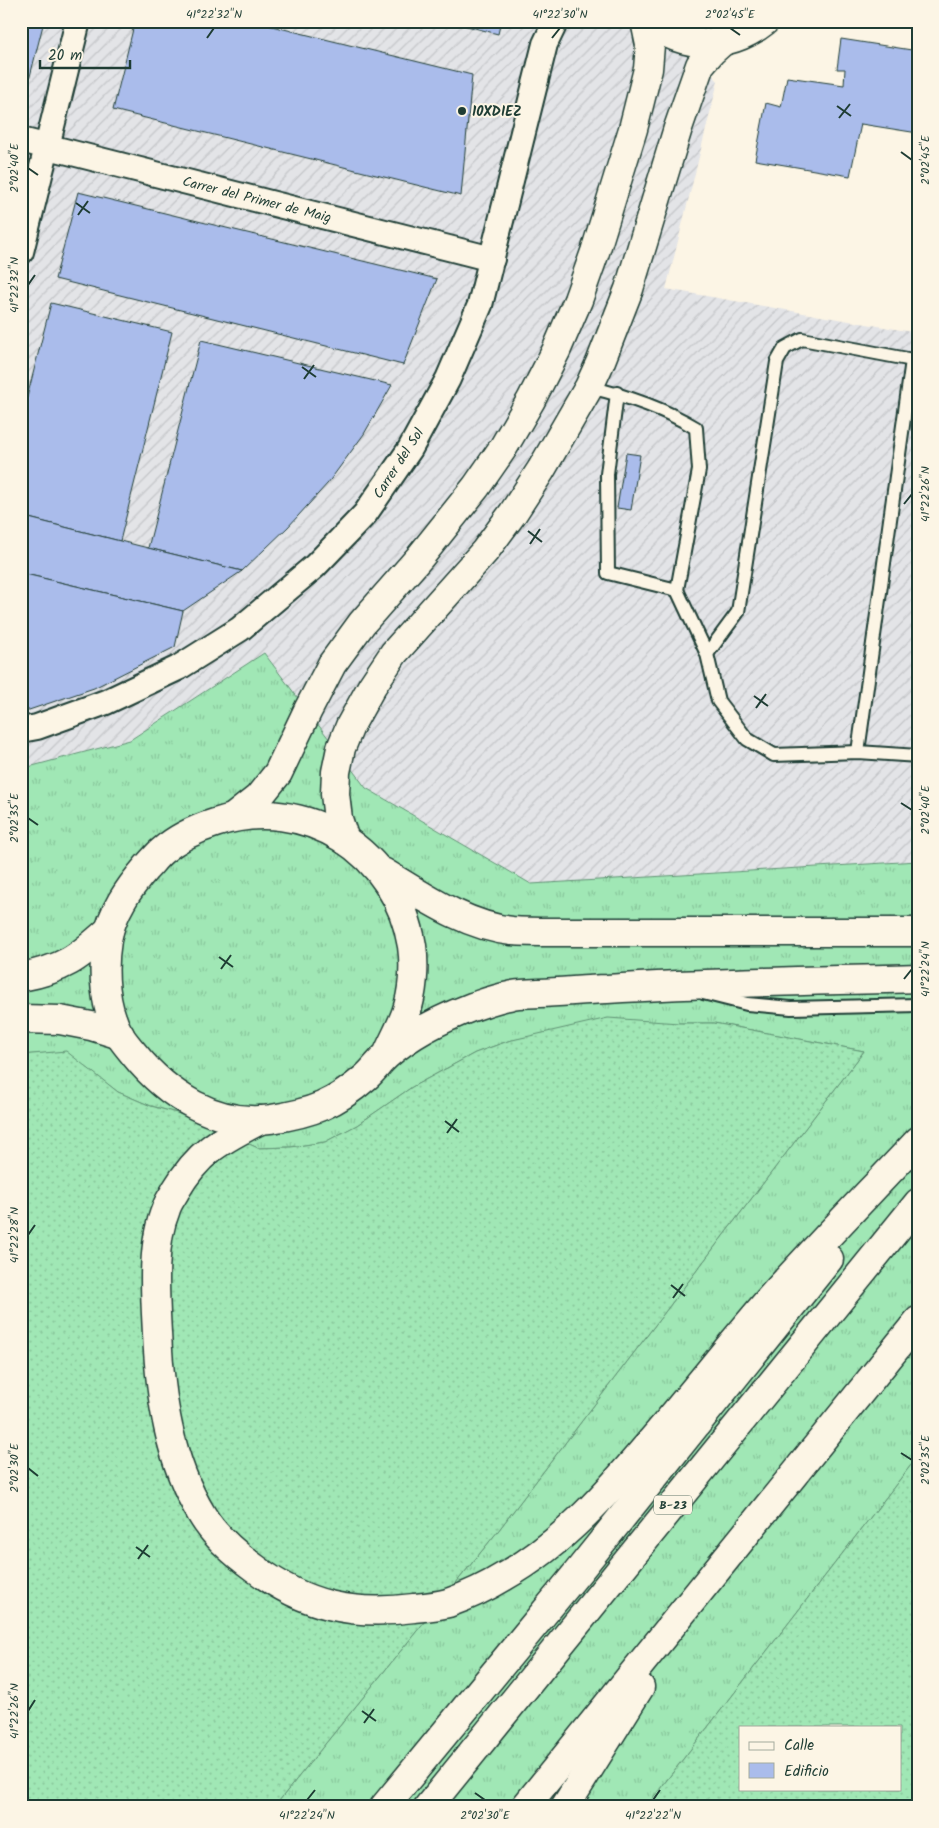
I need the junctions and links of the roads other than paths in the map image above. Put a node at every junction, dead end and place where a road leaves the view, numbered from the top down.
1 (78, 21) edge
2 (556, 21) edge
3 (645, 21) edge
4 (650, 21) edge
5 (765, 21) edge
6 (722, 42) junction
7 (21, 140) edge
8 (47, 146) junction
9 (21, 252) edge
10 (492, 259) junction
11 (915, 360) edge
12 (589, 387) junction
13 (617, 394) junction
14 (678, 590) junction
15 (707, 654) junction
16 (21, 730) edge
17 (858, 752) junction
18 (918, 756) edge
19 (234, 817) junction
20 (345, 840) junction
21 (379, 869) junction
22 (109, 930) junction
23 (918, 932) edge
24 (21, 977) edge
25 (918, 978) edge
26 (672, 985) junction
27 (918, 1005) edge
28 (21, 1019) edge
29 (120, 1035) junction
30 (387, 1055) junction
31 (260, 1120) junction
32 (918, 1142) edge
33 (918, 1203) edge
34 (918, 1322) edge
35 (708, 1578) junction
36 (384, 1807) edge
37 (428, 1807) edge
38 (524, 1807) edge
39 (566, 1807) edge

1 - 8 street
2 - 10 street, Carrer del Sol
3 - 19 main road
4 - 6 main road
5 - 6 main road
6 - 12 main road
7 - 8 street, Carrer del Primer de Maig
8 - 9 street
8 - 10 street, Carrer del Primer de Maig
10 - 16 street, Carrer del Sol
11 - 15 lane
11 - 17 lane
12 - 13 lane
12 - 20 main road
13 - 14 lane
13 - 14 lane
14 - 15 lane
15 - 17 lane
17 - 18 lane
19 - 20 main road
19 - 22 main road
20 - 21 main road
21 - 23 main road
21 - 30 main road
22 - 24 main road
22 - 29 main road
25 - 26 main road
26 - 27 lane
26 - 30 main road
28 - 29 main road
29 - 31 main road
30 - 31 main road
31 - 32 main road
32 - 36 main road
33 - 37 main road, B-23
34 - 35 main road
35 - 38 main road
35 - 39 main road

